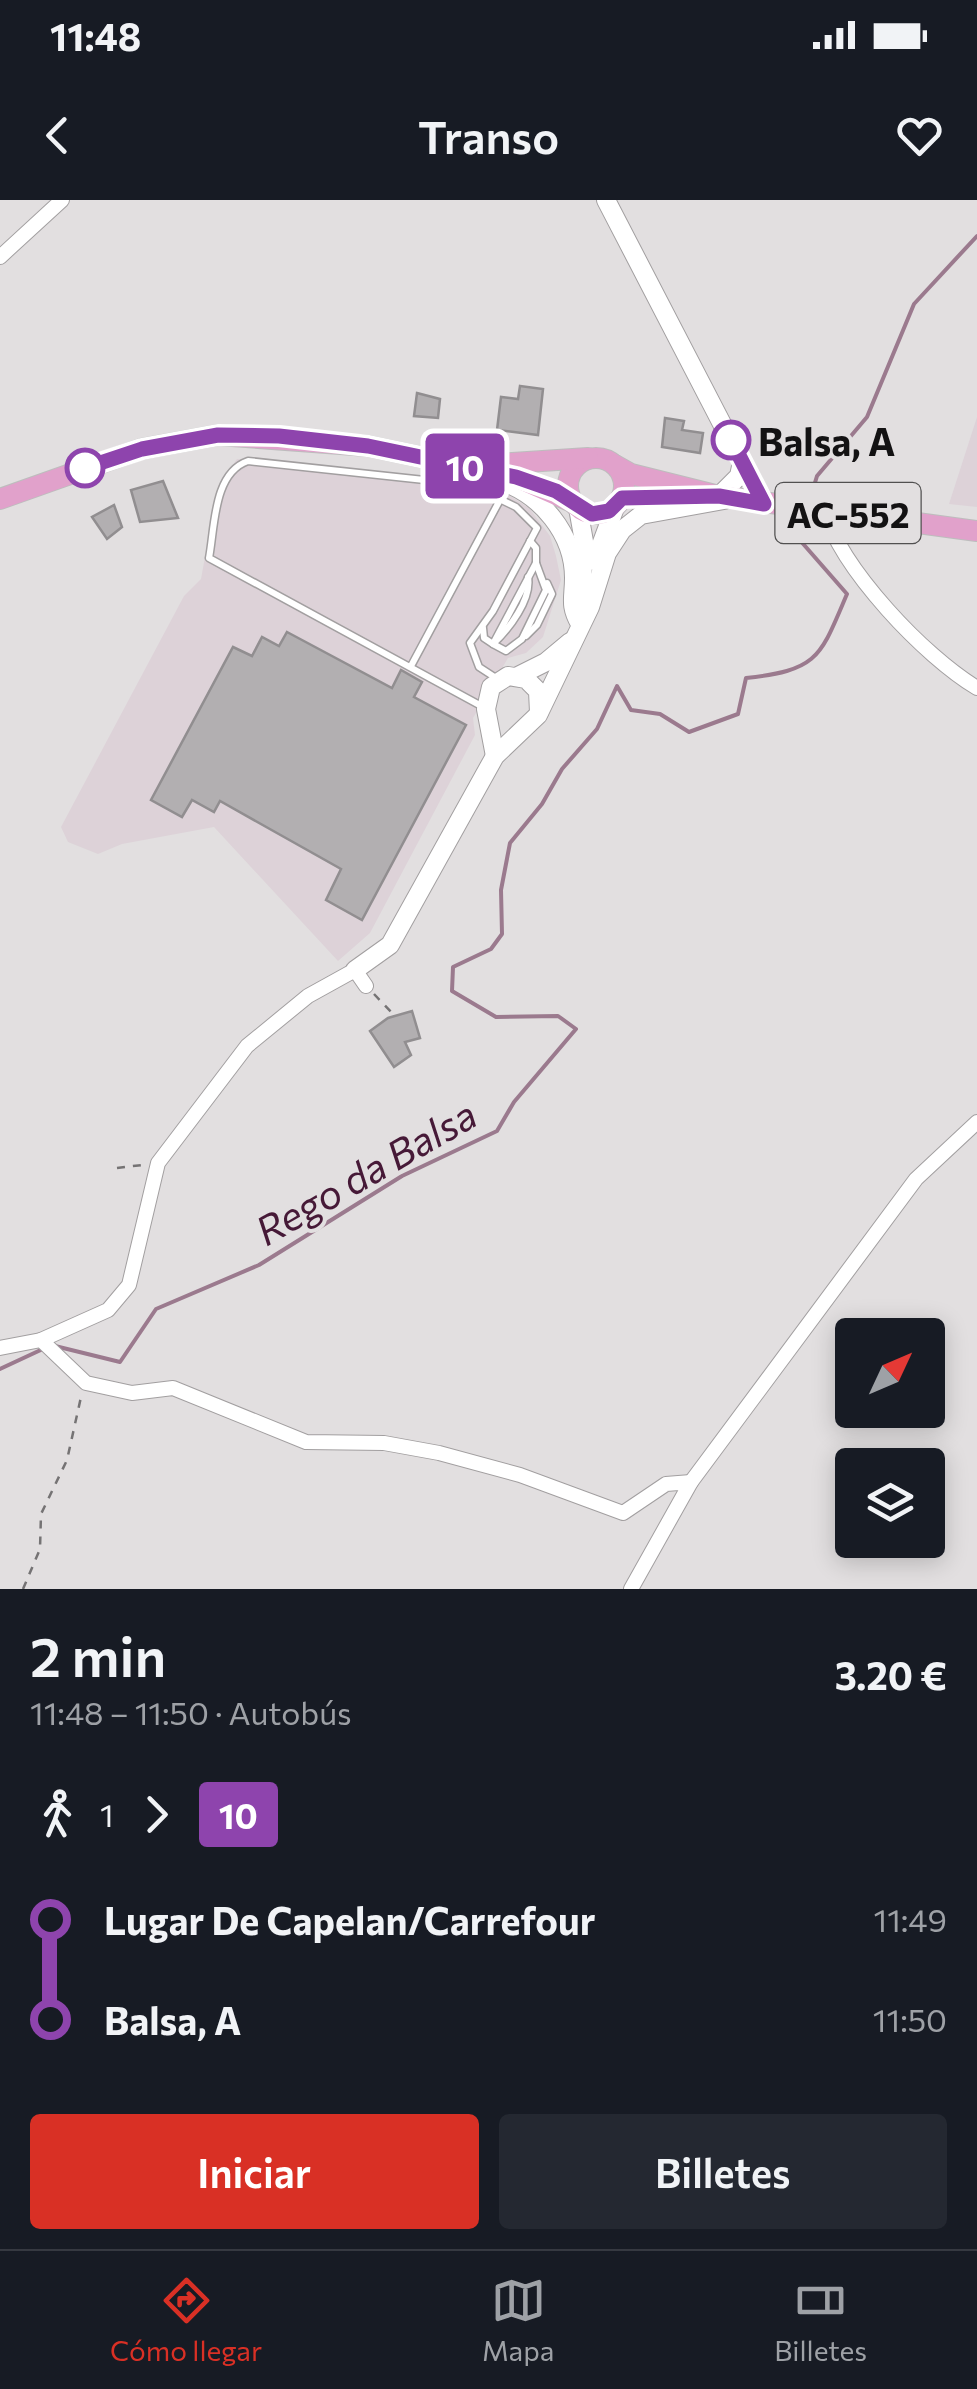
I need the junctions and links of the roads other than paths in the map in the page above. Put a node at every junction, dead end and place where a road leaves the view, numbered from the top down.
1 (62, 200) edge
2 (606, 200) edge
3 (0, 257) edge
4 (590, 458) junction
5 (432, 459) junction
6 (742, 462) junction
7 (615, 465) junction
8 (501, 498) junction
9 (727, 498) junction
10 (0, 500) edge
11 (619, 502) junction
12 (764, 504) junction
13 (575, 505) junction
14 (824, 510) junction
15 (977, 531) edge
16 (530, 541) junction
17 (536, 563) junction
18 (484, 624) junction
19 (576, 631) junction
20 (493, 644) junction
21 (411, 666) junction
22 (508, 678) junction
23 (977, 688) edge
24 (488, 714) junction
25 (538, 715) junction
26 (518, 731) junction
27 (495, 756) junction
28 (361, 978) joint
29 (977, 1122) edge
30 (42, 1340) junction
31 (0, 1348) edge
32 (691, 1482) junction
33 (631, 1589) edge

1 - 3 street
2 - 6 street
4 - 5 main road, AC-552
4 - 7 main road, AC-552
4 - 13 main road
5 - 10 main road, AC-552
5 - 13 main road, AC-552
5 - 19 street
6 - 9 street
6 - 12 street
7 - 9 main road, AC-552
7 - 11 main road
8 - 16 lane
8 - 21 lane
8 - 21 lane
9 - 11 main road, AC-552
9 - 12 main road, AC-552
9 - 19 street
11 - 13 main road, AC-552
11 - 19 street
12 - 14 main road, AC-552
13 - 19 street
14 - 15 main road, AC-552
14 - 23 street
16 - 17 lane
16 - 18 lane
17 - 20 lane
17 - 20 lane
18 - 20 lane
18 - 22 lane
19 - 22 street
19 - 25 street
21 - 24 lane
22 - 24 street
22 - 25 street
24 - 26 street
24 - 27 street
25 - 26 street
26 - 27 street
27 - 28 street
28 - 30 street
29 - 32 street
30 - 31 street
30 - 32 street
32 - 33 street

